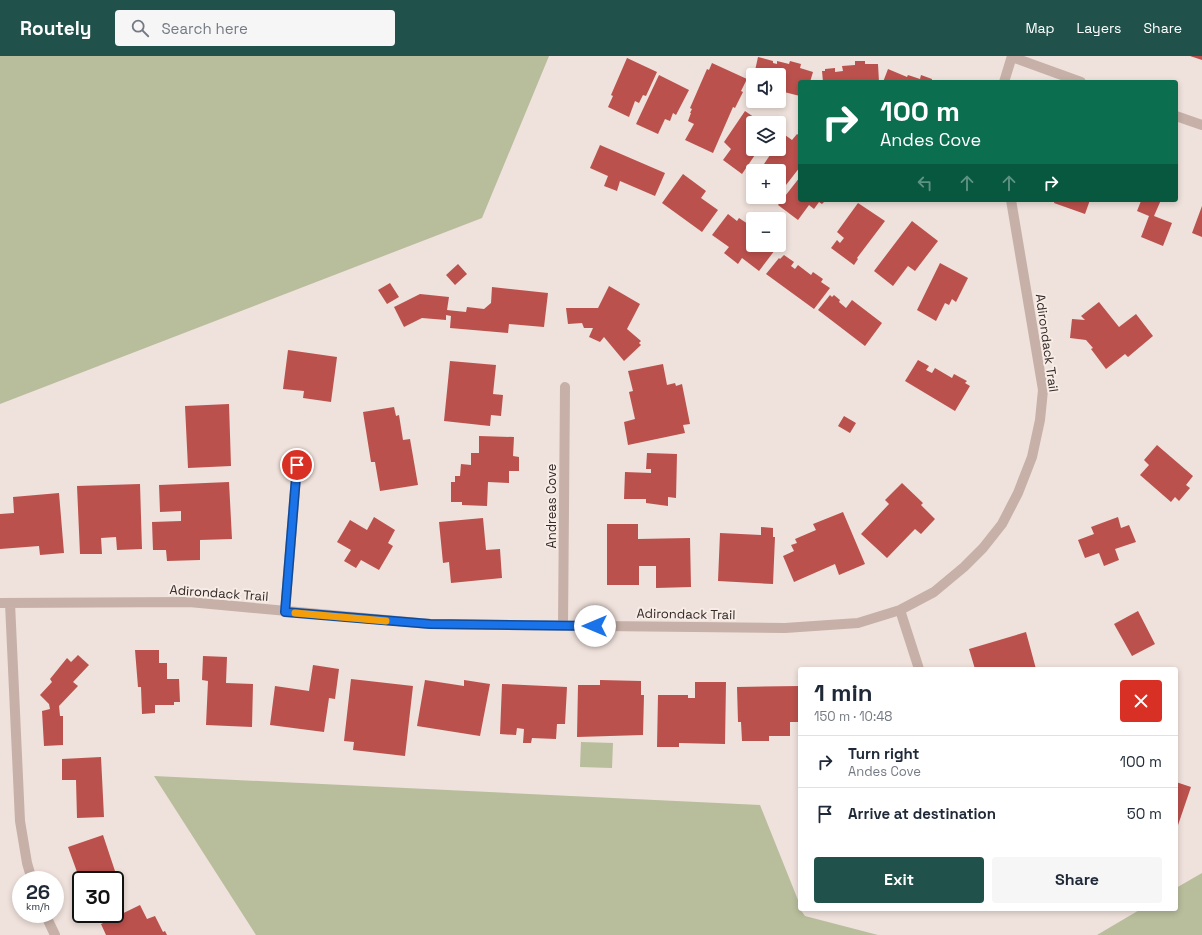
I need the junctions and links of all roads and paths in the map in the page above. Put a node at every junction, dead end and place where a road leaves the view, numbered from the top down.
1 (1012, 57) edge
2 (1005, 80) edge
3 (1075, 80) edge
4 (1178, 117) edge
5 (1202, 125) edge
6 (1010, 202) edge
7 (565, 387) dead end
8 (297, 465) dead end
9 (5, 603) edge
10 (900, 610) junction
11 (285, 612) junction
12 (563, 626) junction
13 (918, 667) edge
14 (29, 871) edge
15 (49, 923) edge
16 (55, 935) edge

1 - 2 street
1 - 3 street
4 - 5 street
6 - 10 street, Adirondack Trail
7 - 12 street, Andreas Cove
8 - 11 street
9 - 11 street, Adirondack Trail
9 - 14 street
10 - 12 street, Adirondack Trail
10 - 13 street
11 - 12 street, Adirondack Trail
15 - 16 street

